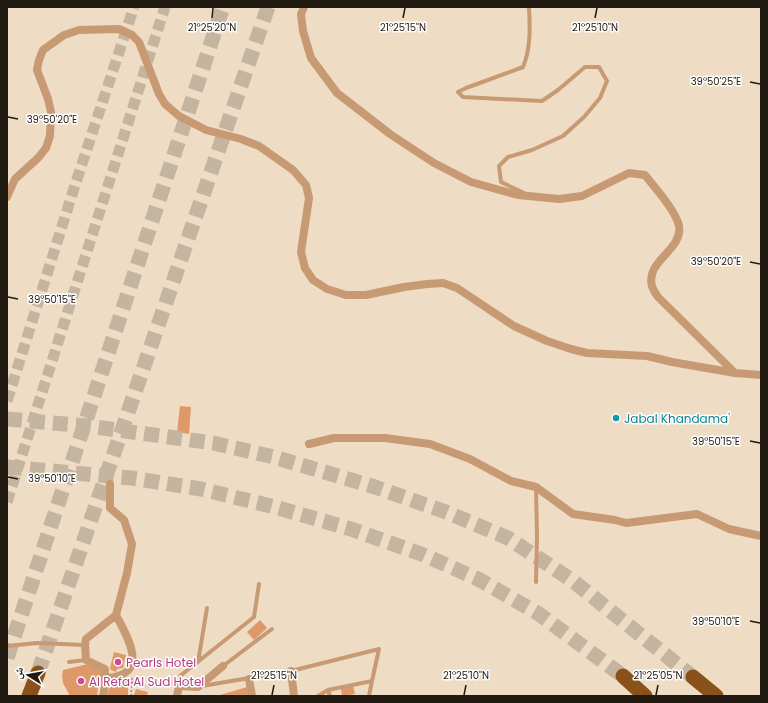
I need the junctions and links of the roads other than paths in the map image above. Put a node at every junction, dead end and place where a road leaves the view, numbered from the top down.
1 (304, 7) edge
2 (529, 7) edge
3 (7, 196) edge
4 (530, 196) junction
5 (735, 373) junction
6 (761, 375) edge
7 (309, 444) dead end
8 (110, 484) tunnel mouth
9 (536, 487) junction
10 (761, 536) edge
11 (536, 582) dead end
12 (259, 584) dead end
13 (207, 608) dead end
14 (116, 615) junction
15 (272, 629) dead end
16 (85, 645) junction
17 (7, 646) edge
18 (86, 660) junction
19 (69, 662) dead end
20 (198, 662) junction
21 (223, 666) joint
22 (290, 671) junction
23 (38, 673) tunnel mouth
24 (623, 676) tunnel mouth
25 (694, 677) tunnel mouth
26 (249, 679) junction
27 (372, 681) junction
28 (105, 686) junction
29 (179, 686) junction
30 (198, 687) junction
31 (328, 690) junction
32 (29, 696) edge
33 (103, 696) edge
34 (178, 696) edge
35 (252, 696) edge
36 (294, 696) edge
37 (318, 696) edge
38 (330, 696) edge
39 (369, 696) edge
40 (646, 696) edge
41 (716, 696) edge

1 - 4 street
2 - 4 lane
3 - 5 street
4 - 5 street
5 - 6 street
7 - 9 street
8 - 14 street
9 - 10 street
9 - 11 lane
12 - 20 lane
13 - 20 lane
14 - 16 street
14 - 28 street
15 - 21 lane
16 - 17 lane
16 - 18 street
18 - 19 lane
18 - 28 street
20 - 29 lane
21 - 30 street
22 - 26 lane
22 - 27 lane
22 - 36 street
23 - 32 highway
24 - 40 highway
25 - 41 highway
26 - 30 lane
26 - 35 street
27 - 31 lane
27 - 39 lane
28 - 33 street
29 - 30 street
29 - 34 street
31 - 37 lane
31 - 38 lane

